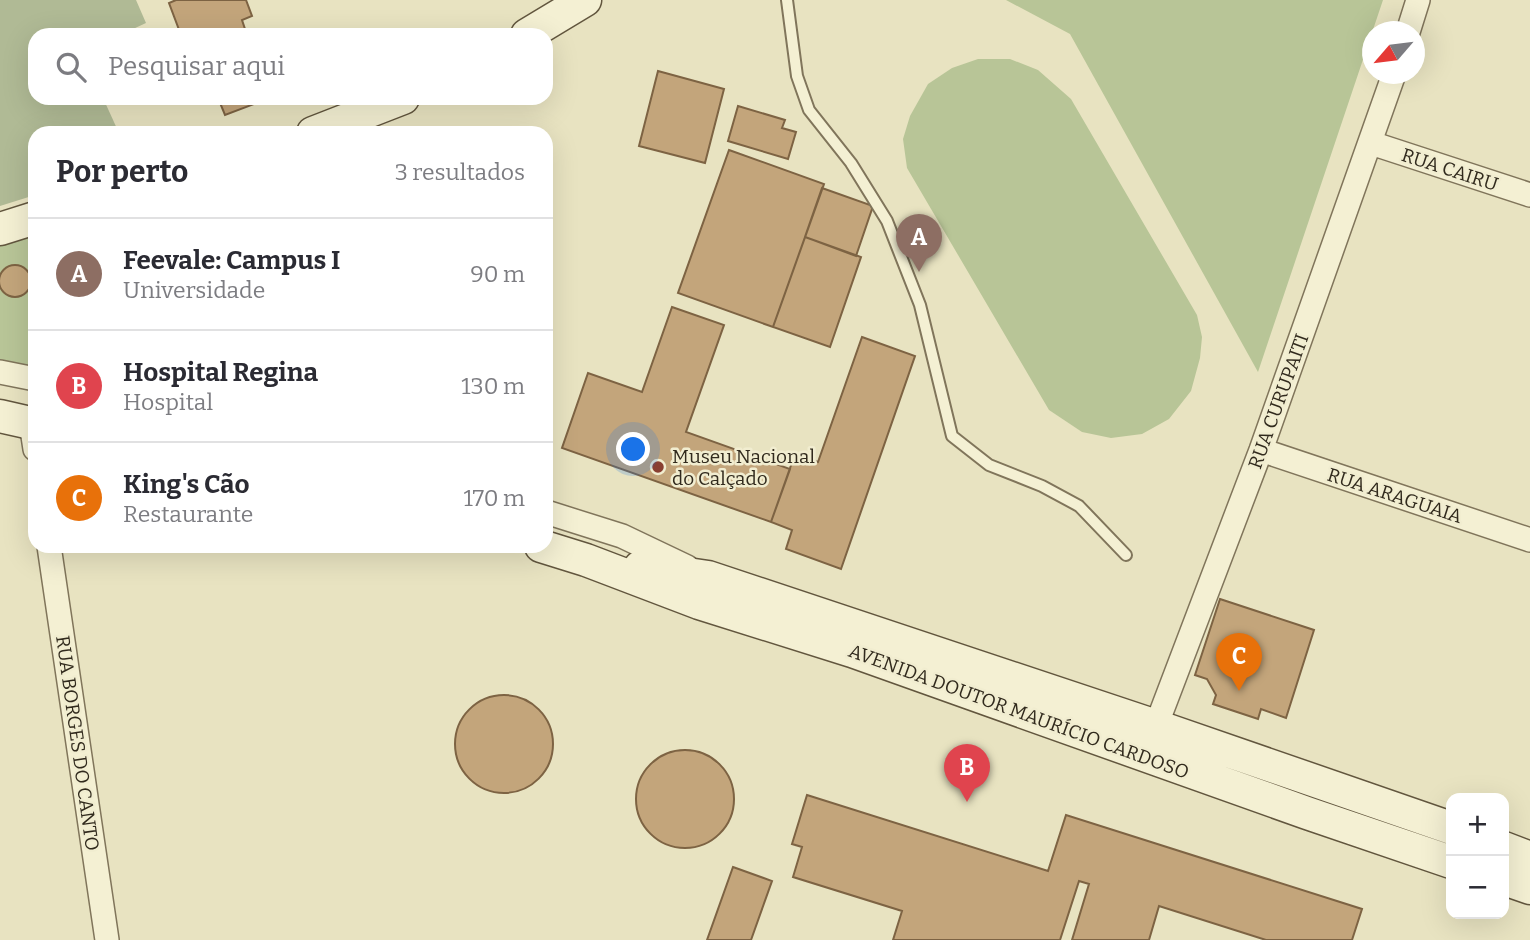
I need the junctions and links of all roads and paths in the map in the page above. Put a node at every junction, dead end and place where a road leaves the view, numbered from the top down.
1 (585, 0) edge
2 (787, 0) edge
3 (1418, 0) edge
4 (1411, 21) edge
5 (539, 28) edge
6 (1391, 84) edge
7 (385, 105) edge
8 (331, 126) edge
9 (1371, 143) junction
10 (1530, 195) edge
11 (28, 220) edge
12 (0, 229) edge
13 (0, 372) edge
14 (28, 378) edge
15 (0, 416) edge
16 (28, 429) edge
17 (1261, 450) junction
18 (553, 514) edge
19 (1530, 540) edge
20 (553, 550) edge
21 (50, 553) edge
22 (1126, 555) dead end
23 (586, 560) junction
24 (708, 577) junction
25 (855, 639) junction
26 (1105, 725) junction
27 (1156, 726) junction
28 (1193, 739) junction
29 (1183, 769) junction
30 (1317, 782) junction
31 (1307, 813) junction
32 (1437, 823) edge
33 (1412, 848) junction
34 (1509, 850) edge
35 (1530, 858) edge
36 (1446, 860) edge
37 (1509, 881) edge
38 (1530, 888) edge
39 (107, 940) edge

1 - 5 main road
2 - 22 lane
3 - 4 street
6 - 9 street, RUA CURUPAITI
7 - 8 main road
9 - 10 street, RUA CAIRU
9 - 17 street, RUA CURUPAITI
11 - 12 main road
13 - 14 street
15 - 16 main road
17 - 19 street, RUA ARAGUAIA
17 - 27 street, RUA CURUPAITI
18 - 24 street
20 - 23 main road, AVENIDA DOUTOR MAURÍCIO CARDOSO
21 - 39 street, RUA BORGES DO CANTO
23 - 24 main road, AVENIDA DOUTOR MAURÍCIO CARDOSO
23 - 25 main road, AVENIDA DOUTOR MAURÍCIO CARDOSO
24 - 25 main road, AVENIDA DOUTOR MAURÍCIO CARDOSO
25 - 26 main road, AVENIDA DOUTOR MAURÍCIO CARDOSO
26 - 27 main road, AVENIDA DOUTOR MAURÍCIO CARDOSO
26 - 29 main road, AVENIDA DOUTOR MAURÍCIO CARDOSO
27 - 28 main road, AVENIDA DOUTOR MAURÍCIO CARDOSO
28 - 29 main road
28 - 30 main road, AVENIDA DOUTOR MAURÍCIO CARDOSO
29 - 31 main road, AVENIDA DOUTOR MAURÍCIO CARDOSO
30 - 31 main road
30 - 32 main road, AVENIDA DOUTOR MAURÍCIO CARDOSO
31 - 33 main road, AVENIDA DOUTOR MAURÍCIO CARDOSO
32 - 33 main road
33 - 36 main road, AVENIDA DOUTOR MAURÍCIO CARDOSO
34 - 35 main road
37 - 38 main road

